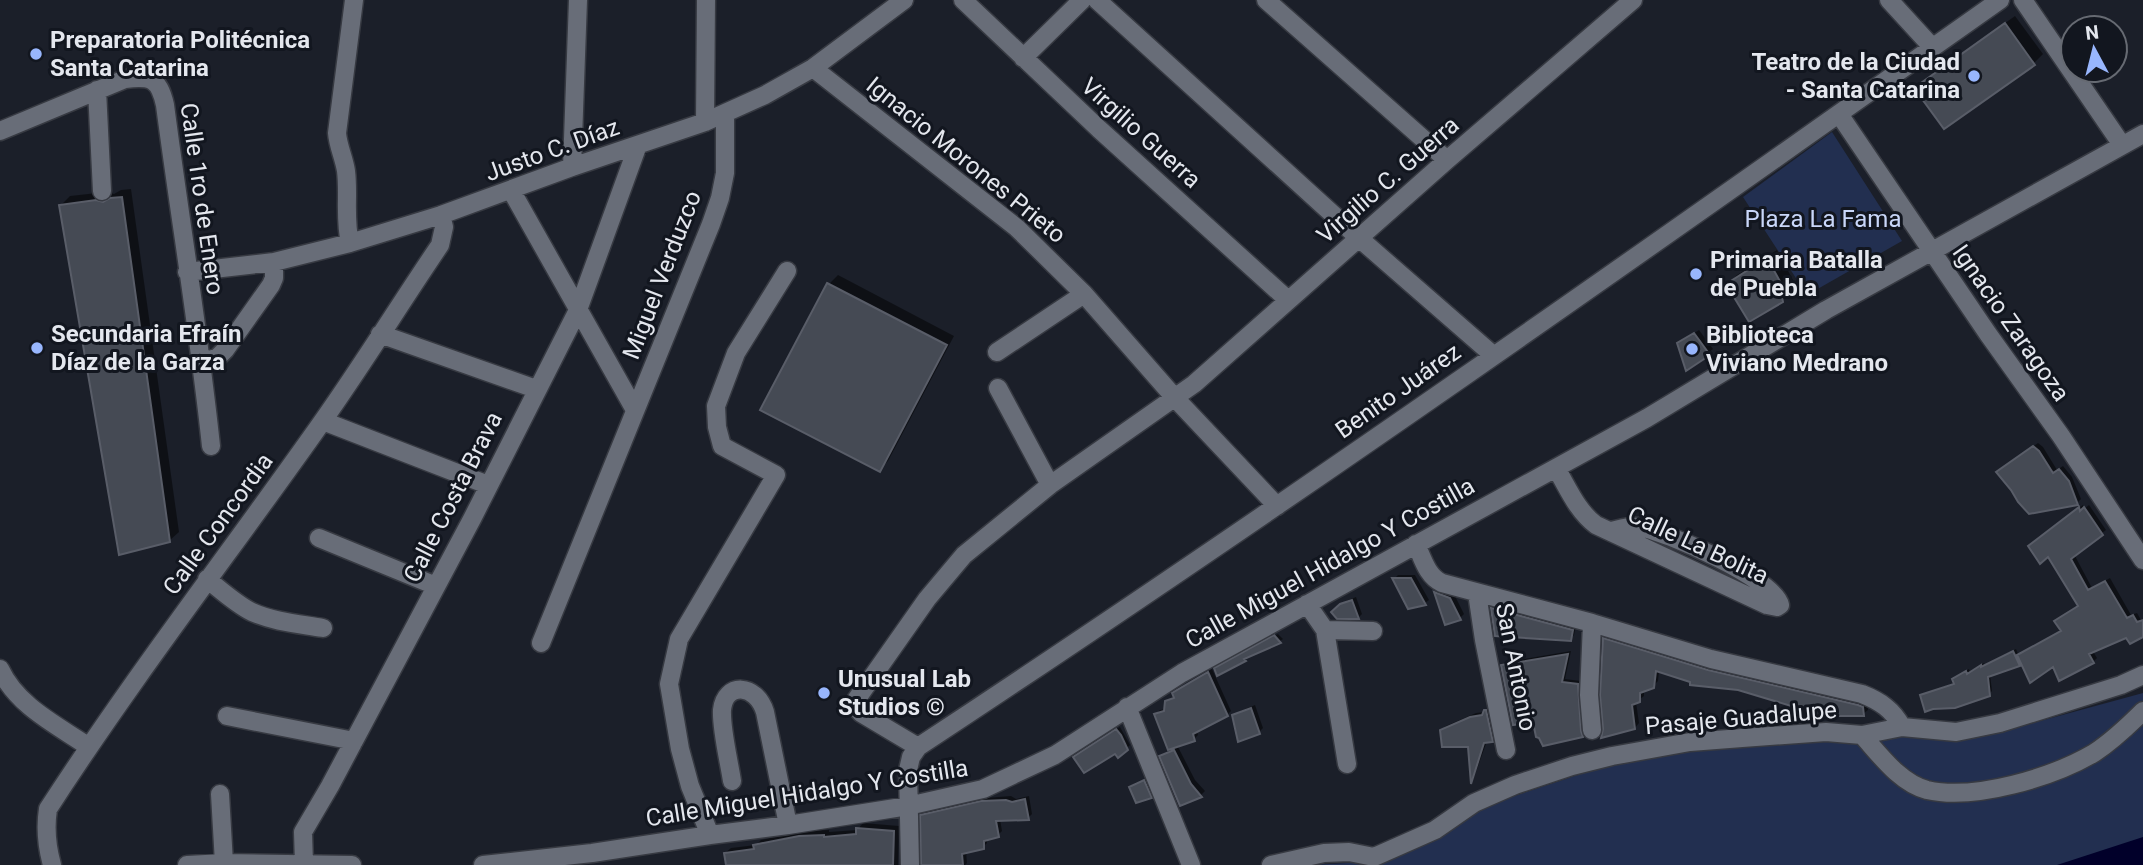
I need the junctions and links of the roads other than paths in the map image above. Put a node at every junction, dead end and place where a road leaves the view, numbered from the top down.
1 (354, 0) edge
2 (578, 0) edge
3 (706, 0) edge
4 (904, 0) edge
5 (963, 0) edge
6 (1082, 0) edge
7 (1097, 0) edge
8 (1266, 0) edge
9 (1633, 0) edge
10 (1889, 0) edge
11 (2000, 0) edge
12 (2023, 0) edge
13 (1933, 48) junction
14 (1023, 58) junction
15 (813, 68) junction
16 (97, 90) junction
17 (725, 114) junction
18 (1839, 114) junction
19 (705, 122) junction
20 (0, 131) edge
21 (2143, 134) edge
22 (638, 145) junction
23 (2122, 145) junction
24 (1447, 160) junction
25 (572, 167) junction
26 (511, 190) junction
27 (102, 191) dead end
28 (441, 215) junction
29 (1360, 239) junction
30 (350, 243) junction
31 (1930, 251) junction
32 (274, 262) junction
33 (787, 271) dead end
34 (187, 272) junction
35 (1084, 294) junction
36 (1288, 300) junction
37 (578, 310) junction
38 (380, 334) junction
39 (997, 352) dead end
40 (1493, 355) junction
41 (202, 361) junction
42 (537, 388) junction
43 (998, 388) dead end
44 (1175, 398) junction
45 (635, 410) junction
46 (323, 421) junction
47 (211, 446) dead end
48 (1556, 468) junction
49 (488, 485) junction
50 (1050, 485) junction
51 (1277, 506) junction
52 (1603, 528) junction
53 (2135, 531) edge
54 (319, 538) dead end
55 (1416, 544) junction
56 (1693, 546) junction
57 (2143, 560) edge
58 (1683, 566) junction
59 (207, 579) junction
60 (436, 586) junction
61 (1477, 593) junction
62 (1307, 604) junction
63 (1592, 623) junction
64 (323, 628) dead end
65 (1325, 630) junction
66 (1373, 631) dead end
67 (541, 643) dead end
68 (0, 669) edge
69 (2143, 675) edge
70 (1128, 707) junction
71 (2143, 710) edge
72 (227, 716) dead end
73 (1902, 727) junction
74 (1592, 730) dead end
75 (1862, 735) junction
76 (354, 741) junction
77 (89, 747) junction
78 (918, 747) junction
79 (1506, 750) dead end
80 (1348, 765) dead end
81 (732, 781) dead end
82 (220, 794) dead end
83 (908, 806) junction
84 (788, 825) junction
85 (710, 835) junction
86 (1373, 861) edge
87 (224, 863) junction
88 (304, 864) edge
89 (52, 865) edge
90 (187, 865) edge
91 (352, 865) edge
92 (484, 865) edge
93 (910, 865) edge
94 (1191, 865) edge
95 (1271, 865) edge

1 - 30 street
2 - 25 street
3 - 19 street
4 - 15 street, Justo C. Díaz
5 - 14 street, Virgilio Guerra
6 - 14 street
7 - 29 street
8 - 24 street
9 - 24 street, Virgilio C. Guerra
10 - 13 street
11 - 13 street, Benito Juárez
12 - 23 street
13 - 18 street, Benito Juárez
14 - 36 street, Virgilio Guerra
15 - 17 street, Justo C. Díaz
15 - 35 street, Ignacio Morones Prieto
16 - 20 street
16 - 27 street
16 - 34 street, Calle 1ro de Enero
17 - 19 street, Justo C. Díaz
17 - 45 street, Miguel Verduzco
18 - 31 street, Ignacio Zaragoza
18 - 40 street, Benito Juárez
19 - 22 street, Justo C. Díaz
21 - 23 street, Calle Miguel Hidalgo Y Costilla
22 - 25 street, Justo C. Díaz
22 - 37 street, Calle Costa Brava
23 - 31 street, Calle Miguel Hidalgo Y Costilla
24 - 29 street, Virgilio C. Guerra
25 - 26 street, Justo C. Díaz
26 - 28 street, Justo C. Díaz
26 - 37 street
28 - 30 street, Justo C. Díaz
28 - 38 street, Calle Concordia
29 - 36 street, Virgilio C. Guerra
29 - 40 street
30 - 32 street, Justo C. Díaz
31 - 48 street, Calle Miguel Hidalgo Y Costilla
31 - 53 street, Ignacio Zaragoza
32 - 34 street, Justo C. Díaz
32 - 41 street
33 - 85 street
34 - 41 street, Calle 1ro de Enero
35 - 39 street
35 - 44 street, Ignacio Morones Prieto
36 - 44 street, Virgilio C. Guerra
37 - 42 street, Calle Costa Brava
37 - 45 street
38 - 42 street
38 - 46 street, Calle Concordia
40 - 51 street, Benito Juárez
41 - 47 street, Calle 1ro de Enero
42 - 49 street, Calle Costa Brava
43 - 50 street
44 - 50 street
44 - 51 street, Ignacio Morones Prieto
45 - 67 street, Miguel Verduzco
46 - 49 street
46 - 59 street, Calle Concordia
48 - 52 street
48 - 55 street, Calle Miguel Hidalgo Y Costilla
49 - 60 street, Calle Costa Brava
50 - 78 street
51 - 78 street, Benito Juárez
52 - 56 street
52 - 58 street, Calle La Bolita
53 - 57 street, Ignacio Zaragoza
54 - 60 street
55 - 61 street, Pasaje Guadalupe
55 - 62 street, Calle Miguel Hidalgo Y Costilla
56 - 58 street
56 - 58 street, Calle La Bolita
59 - 64 street
59 - 77 street, Calle Concordia
60 - 76 street, Calle Costa Brava
61 - 63 street, Pasaje Guadalupe
61 - 79 street, San Antonio
62 - 65 street
62 - 70 street, Calle Miguel Hidalgo Y Costilla
63 - 73 street, Pasaje Guadalupe
63 - 74 street
65 - 66 street
65 - 80 street
68 - 77 street
69 - 73 street, Pasaje Guadalupe
70 - 83 street, Calle Miguel Hidalgo Y Costilla
70 - 94 street
71 - 75 street
72 - 76 street
73 - 75 street, Pasaje Guadalupe
75 - 86 street, Pasaje Guadalupe
76 - 88 street, Calle Costa Brava
77 - 89 street, Calle Concordia
78 - 83 street
81 - 84 street
82 - 87 street
83 - 84 street, Calle Miguel Hidalgo Y Costilla
83 - 93 street
84 - 85 street, Calle Miguel Hidalgo Y Costilla
85 - 92 street, Calle Miguel Hidalgo Y Costilla
86 - 95 street, Pasaje Guadalupe
87 - 88 street
87 - 90 street
88 - 91 street

